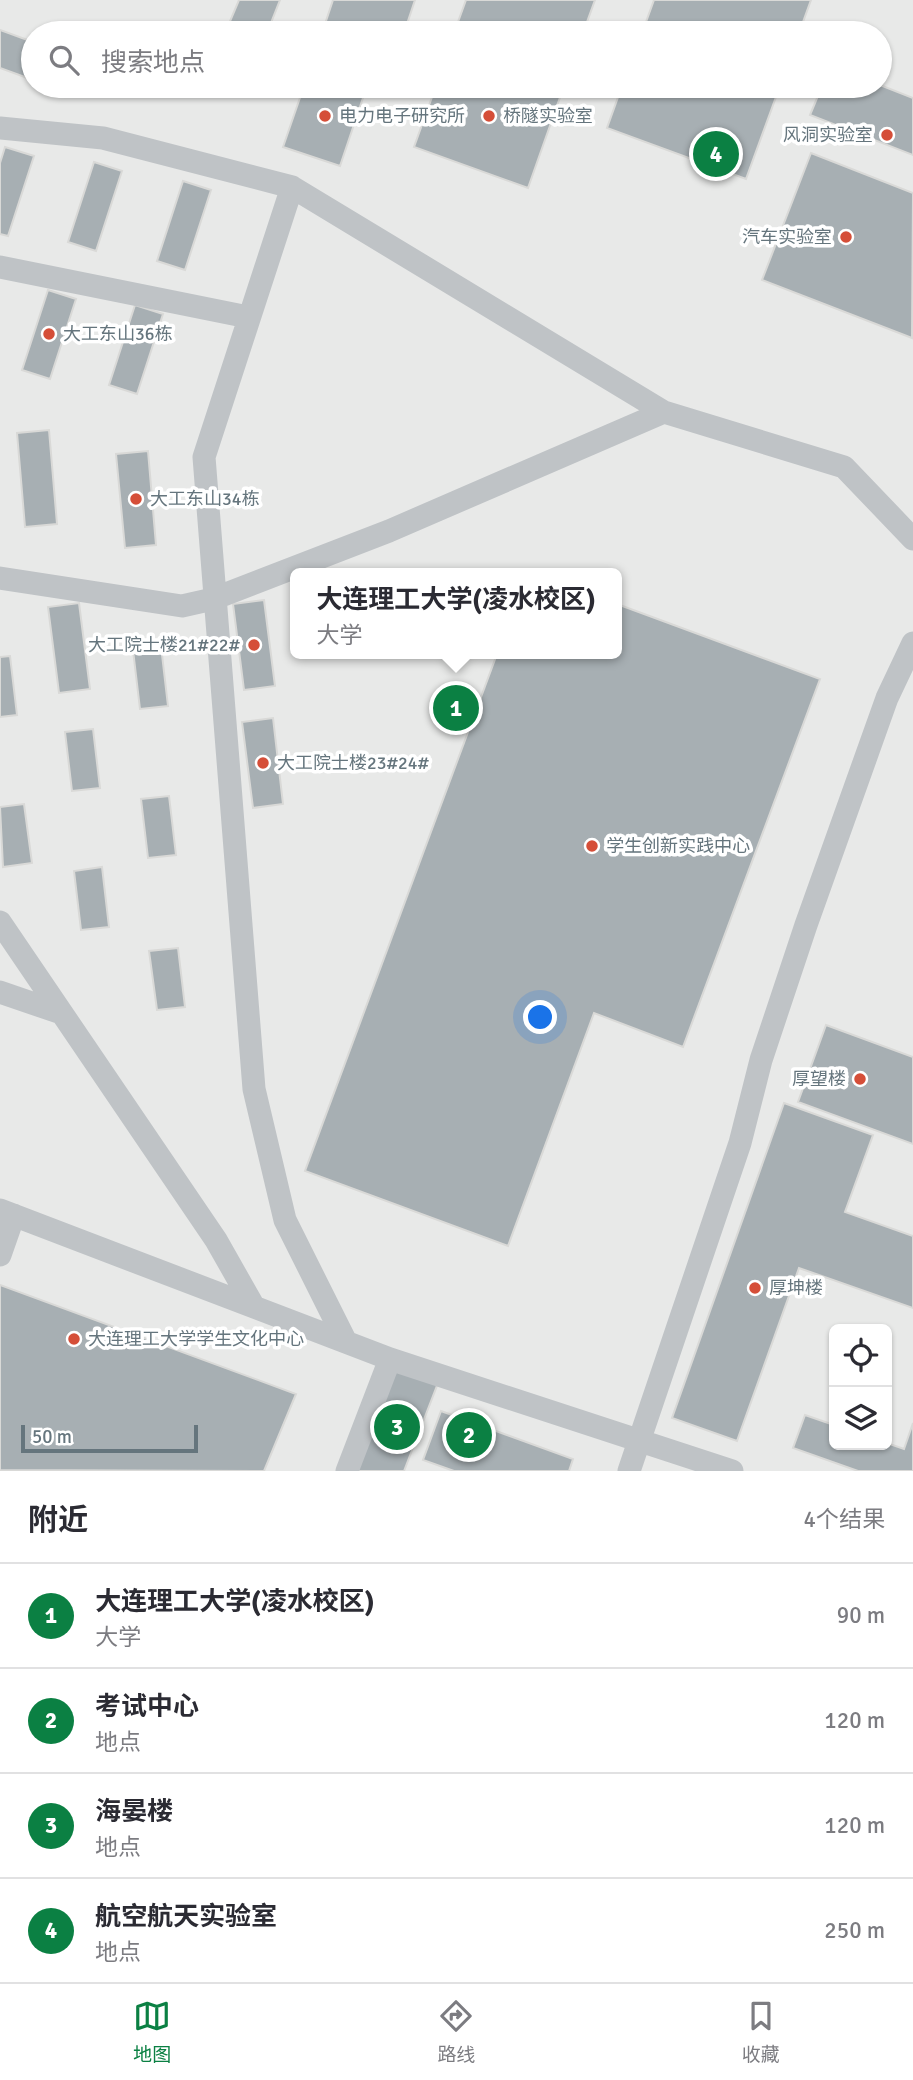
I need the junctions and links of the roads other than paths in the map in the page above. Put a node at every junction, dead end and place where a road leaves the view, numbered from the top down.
1 (0, 128) edge
2 (292, 187) junction
3 (0, 267) edge
4 (248, 317) junction
5 (664, 412) junction
6 (913, 540) edge
7 (293, 568) edge
8 (290, 569) edge
9 (0, 578) edge
10 (213, 599) junction
11 (913, 643) edge
12 (0, 922) edge
13 (0, 992) edge
14 (61, 1013) junction
15 (7, 1213) edge
16 (0, 1255) edge
17 (254, 1307) junction
18 (346, 1342) junction
19 (390, 1359) junction
20 (641, 1439) junction
21 (347, 1471) edge
22 (629, 1471) edge
23 (732, 1471) edge

1 - 2 street
2 - 4 street
2 - 5 street
3 - 4 street
4 - 10 street
5 - 6 street
5 - 7 street
8 - 10 street
9 - 10 street
10 - 18 street
11 - 20 street
12 - 14 street
13 - 14 street
14 - 17 street
15 - 16 street
15 - 17 street
17 - 18 street
18 - 19 street
19 - 20 street
19 - 21 street
20 - 22 street
20 - 23 street

